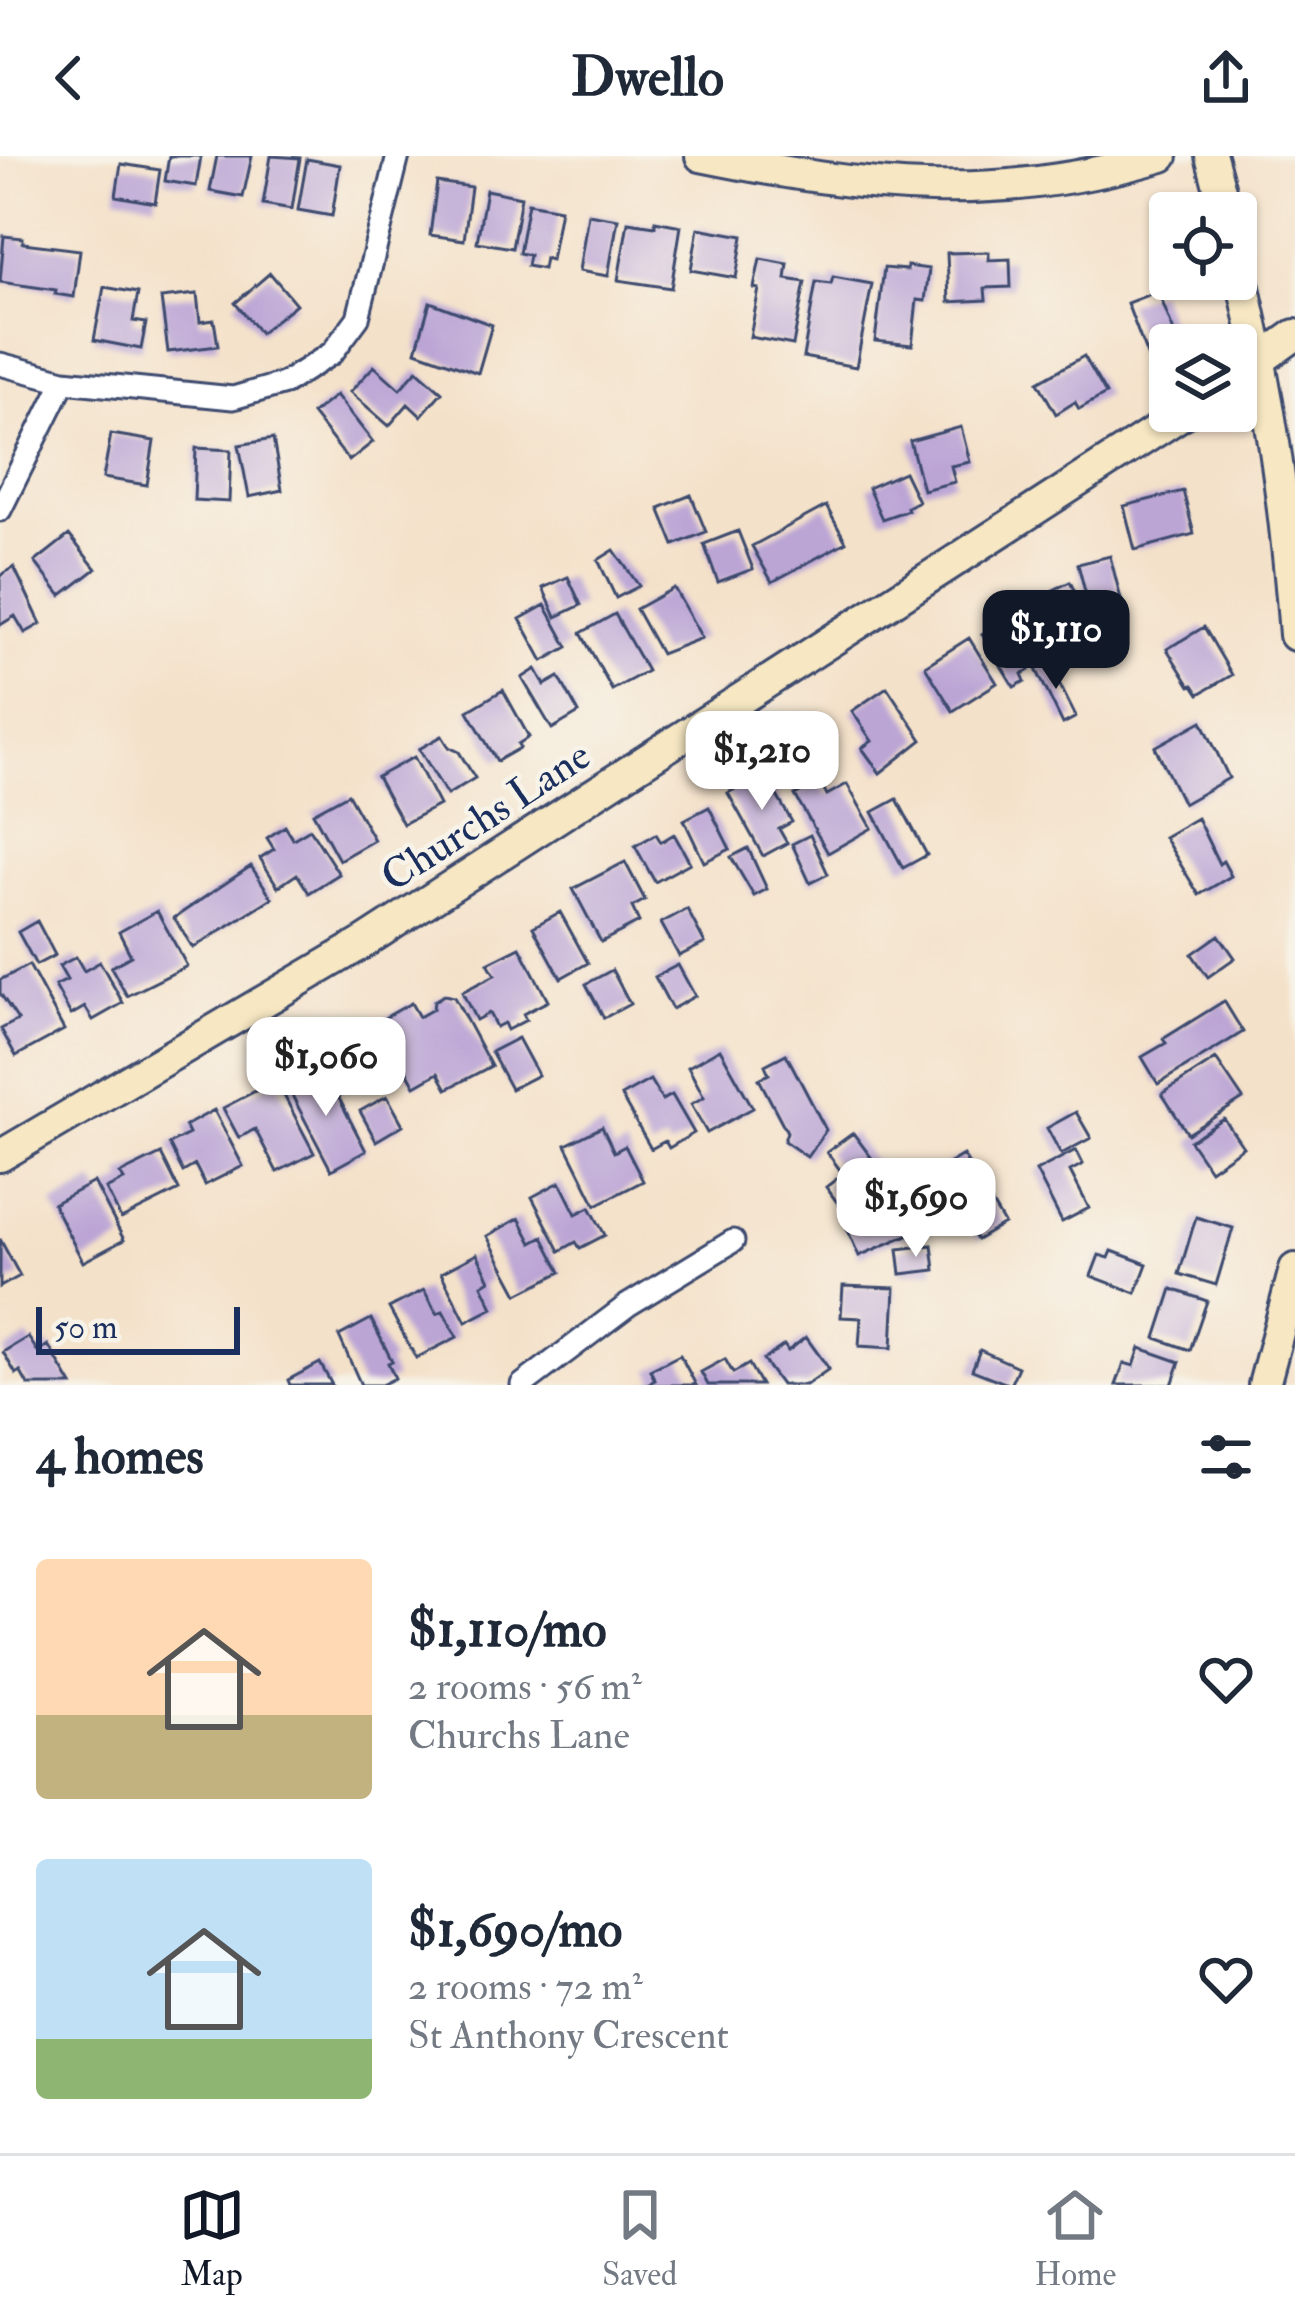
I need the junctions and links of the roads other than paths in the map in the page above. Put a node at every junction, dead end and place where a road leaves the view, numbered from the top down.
1 (398, 156) edge
2 (701, 156) edge
3 (1162, 156) edge
4 (1211, 156) edge
5 (1220, 192) edge
6 (1247, 300) edge
7 (1295, 335) edge
8 (1262, 358) junction
9 (1257, 362) edge
10 (0, 364) edge
11 (64, 381) junction
12 (1154, 432) edge
13 (0, 510) edge
14 (1295, 635) edge
15 (0, 1156) edge
16 (733, 1241) dead end
17 (1295, 1269) edge
18 (522, 1385) edge
19 (1264, 1385) edge

1 - 11 street
2 - 3 street
4 - 5 street
6 - 8 street
7 - 8 street
8 - 9 street
8 - 14 street
10 - 11 street
11 - 13 street
12 - 15 street, Churchs Lane
16 - 18 street
17 - 19 street

